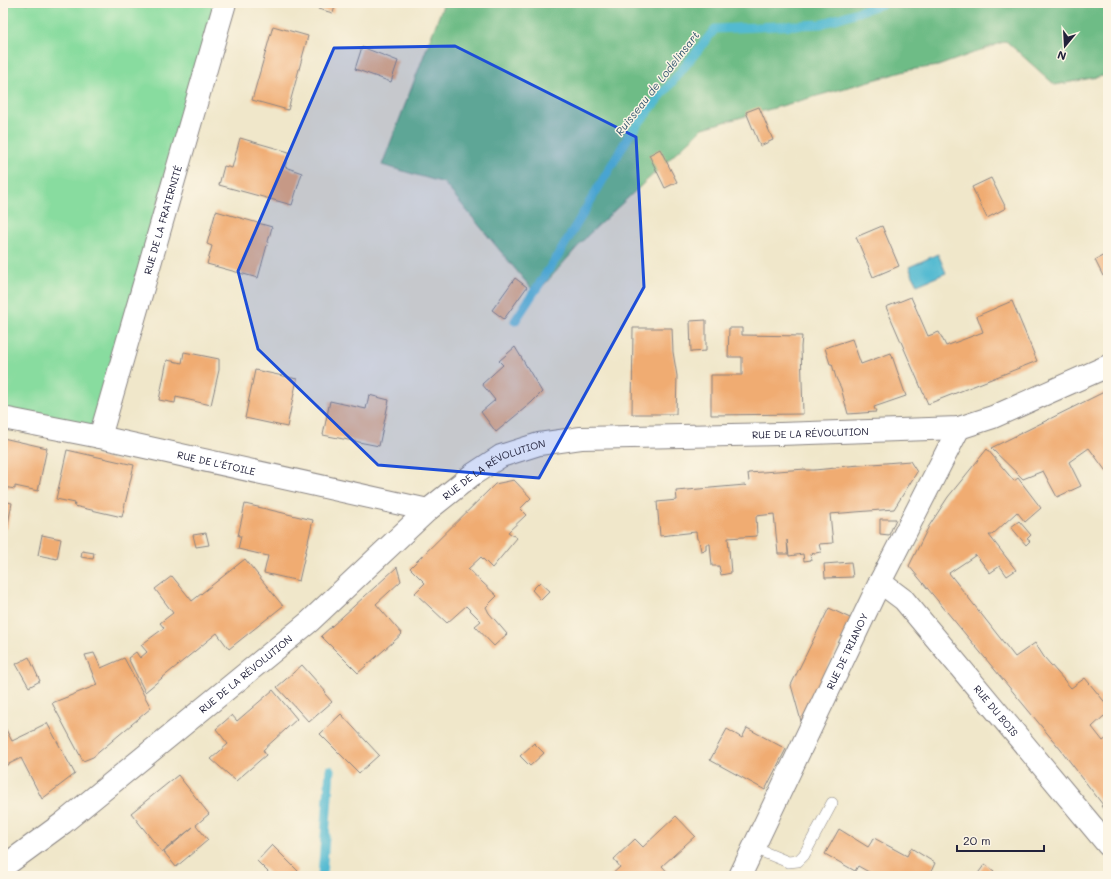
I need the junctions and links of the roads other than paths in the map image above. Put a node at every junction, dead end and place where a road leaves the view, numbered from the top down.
1 (225, 3) edge
2 (1108, 366) edge
3 (3, 418) edge
4 (959, 428) junction
5 (100, 437) junction
6 (428, 510) junction
7 (880, 582) junction
8 (832, 803) dead end
9 (1108, 845) edge
10 (754, 848) junction
11 (3, 867) edge
12 (740, 876) edge

1 - 5 street, RUE DE LA FRATERNITÉ
2 - 4 street, RUE DE LA RÉVOLUTION
3 - 5 street, RUE DE L'ÉTOILE
4 - 6 street, RUE DE LA RÉVOLUTION
4 - 7 street, RUE DE TRIANOY
5 - 6 street, RUE DE L'ÉTOILE
6 - 11 street, RUE DE LA RÉVOLUTION
7 - 9 street, RUE DU BOIS
7 - 10 street, RUE DE TRIANOY
8 - 10 lane
10 - 12 street, RUE DE TRIANOY

